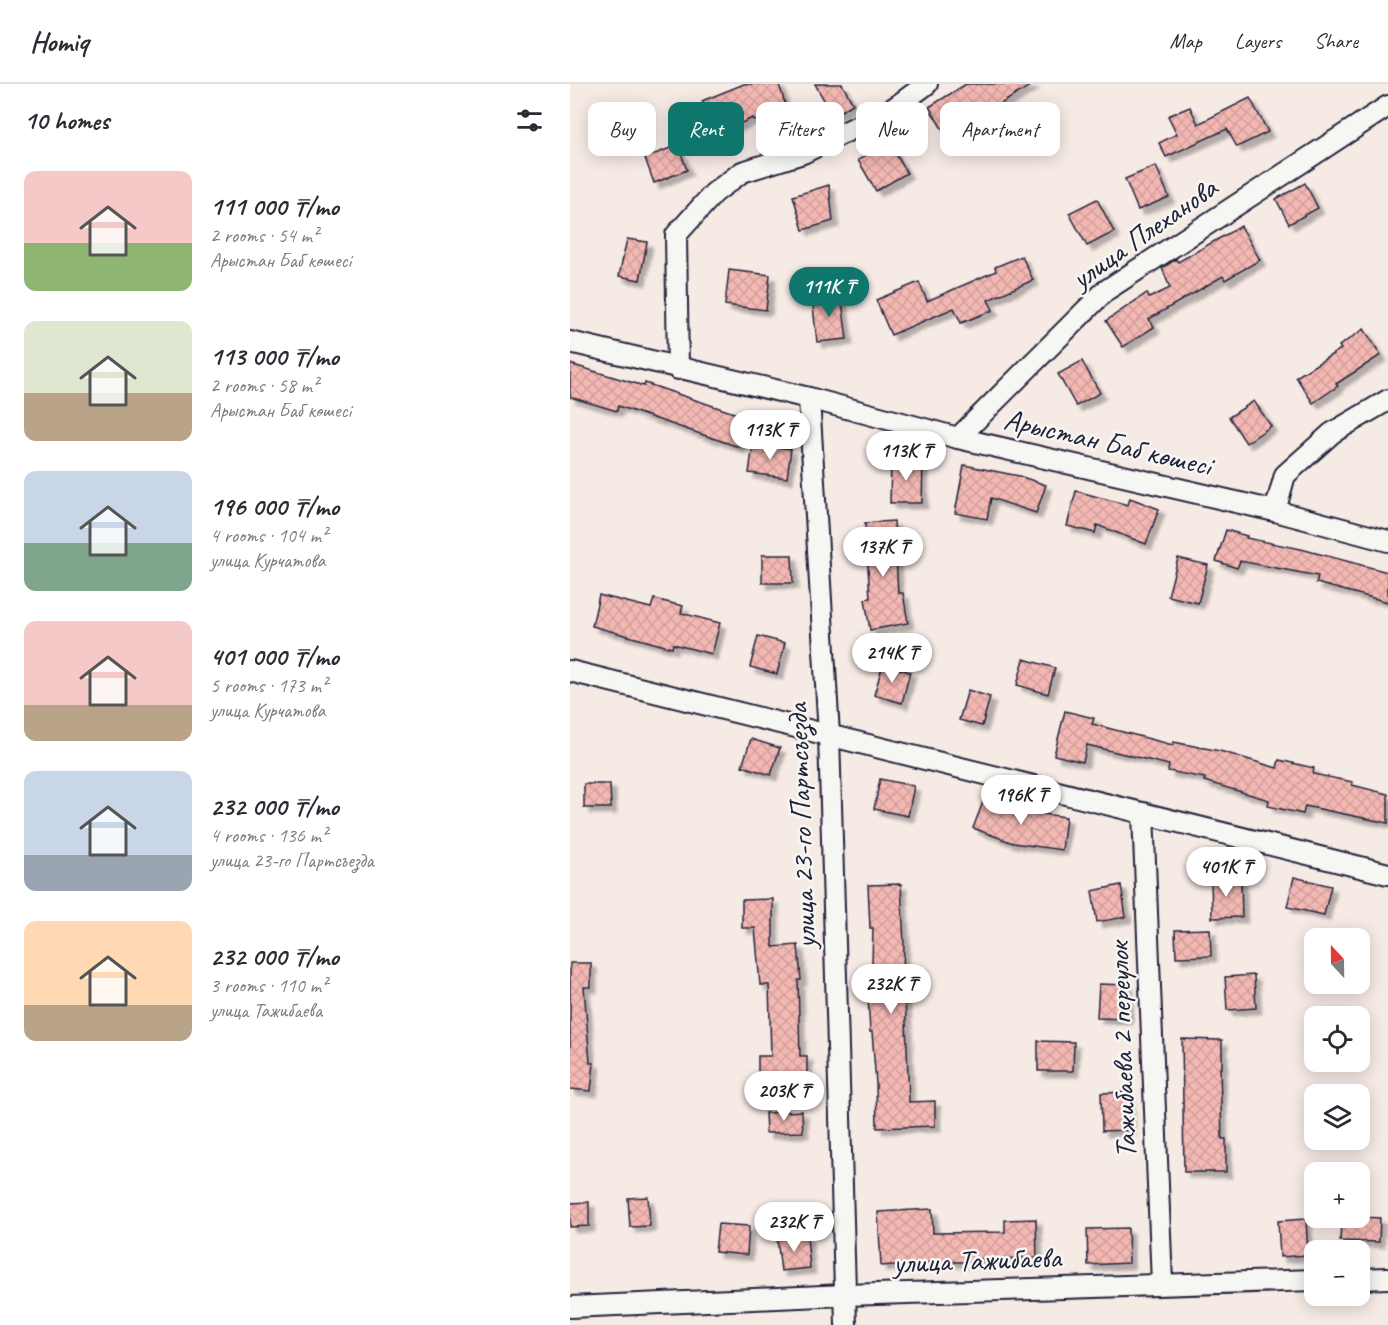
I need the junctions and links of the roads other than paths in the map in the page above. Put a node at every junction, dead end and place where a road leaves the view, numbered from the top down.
1 (927, 84) edge
2 (1388, 106) edge
3 (570, 342) edge
4 (678, 369) junction
5 (809, 398) junction
6 (1388, 400) edge
7 (958, 438) junction
8 (1275, 511) junction
9 (1388, 541) edge
10 (570, 671) edge
11 (829, 735) junction
12 (1143, 813) junction
13 (1388, 874) edge
14 (1388, 1278) edge
15 (1370, 1279) edge
16 (1304, 1280) edge
17 (1162, 1284) junction
18 (845, 1295) junction
19 (570, 1307) edge
20 (846, 1325) edge

1 - 4 street
2 - 7 street, улица Плеханова
3 - 4 street, Арыстан Баб көшесі
4 - 5 street, Арыстан Баб көшесі
5 - 7 street, Арыстан Баб көшесі
5 - 11 street, улица 23-го Партсъезда
6 - 8 street
7 - 8 street, Арыстан Баб көшесі
8 - 9 street, Арыстан Баб көшесі
10 - 11 street
11 - 12 street
11 - 18 street, улица 23-го Партсъезда
12 - 13 street
12 - 17 street, Тажибаева 2 переулок
14 - 15 street
16 - 17 street, улица Тажибаева
17 - 18 street, улица Тажибаева
18 - 19 street, улица Тажибаева
18 - 20 street, улица 23-го Партсъезда

